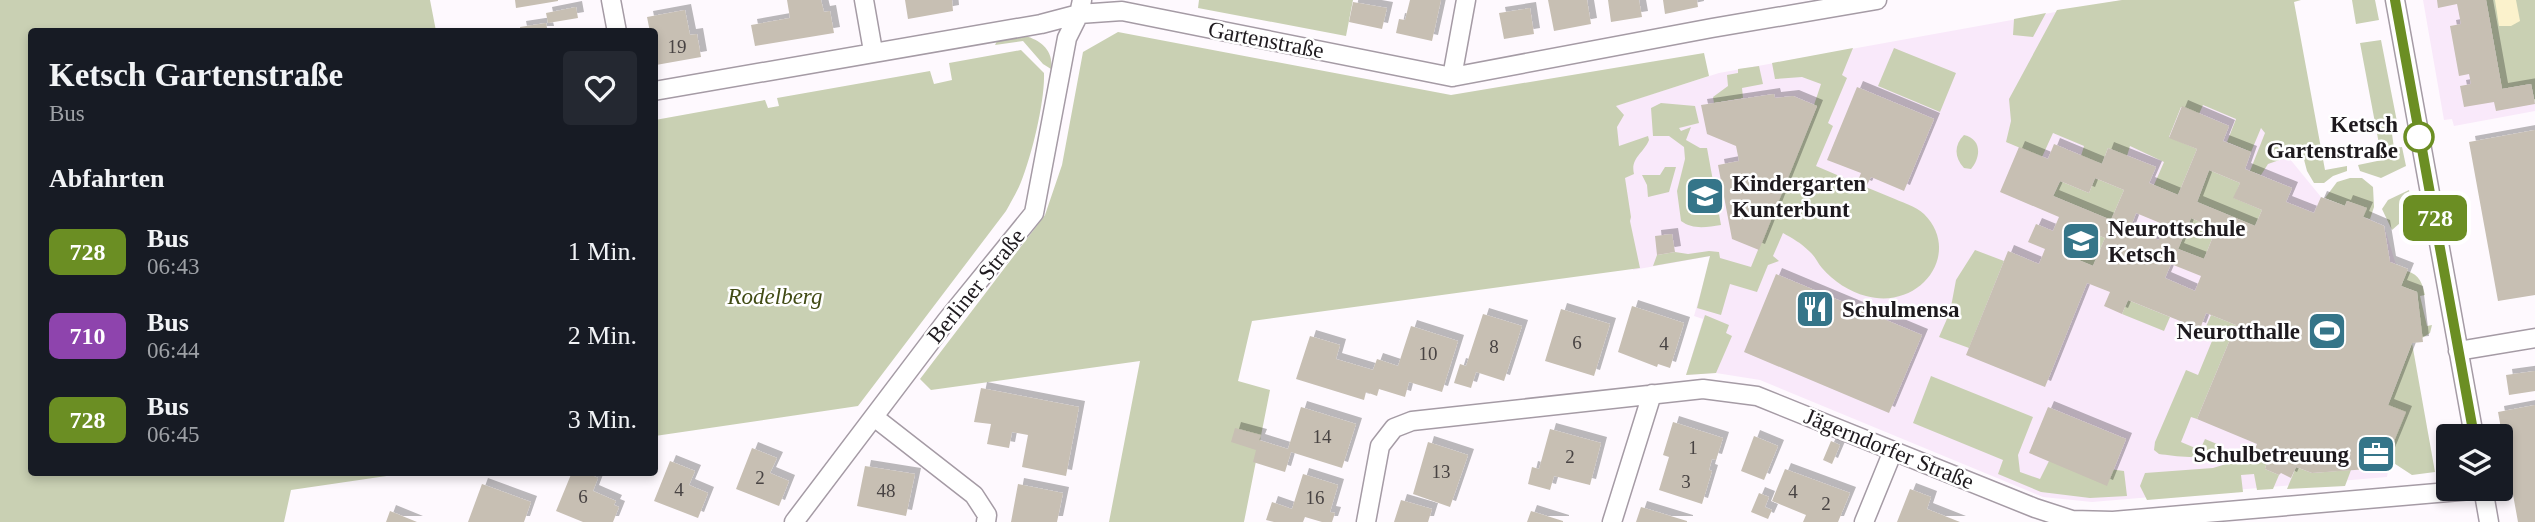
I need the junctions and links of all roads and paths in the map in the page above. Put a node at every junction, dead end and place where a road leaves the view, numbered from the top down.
1 (611, 0) edge
2 (864, 0) edge
3 (1466, 0) edge
4 (1877, 0) edge
5 (2395, 0) edge
6 (1081, 7) edge
7 (616, 28) edge
8 (873, 51) junction
9 (1452, 77) junction
10 (658, 90) edge
11 (2535, 338) edge
12 (2458, 351) junction
13 (1652, 394) junction
14 (874, 417) junction
15 (2472, 424) edge
16 (1893, 451) junction
17 (2436, 493) edge
18 (2485, 501) edge
19 (794, 522) edge
20 (986, 522) edge
21 (1366, 522) edge
22 (1612, 522) edge
23 (1864, 522) edge
24 (2113, 522) edge
25 (2489, 522) edge

1 - 7 street
2 - 8 street
3 - 9 street
4 - 9 street, Gartenstraße
5 - 12 street
6 - 8 street, Gartenstraße
6 - 9 street, Gartenstraße
6 - 14 street, Berliner Straße
8 - 10 street, Gartenstraße
11 - 12 street
12 - 15 street
13 - 16 street, Jägerndorfer Straße
13 - 21 street, Jägerndorfer Straße
13 - 22 street
14 - 19 street, Berliner Straße
14 - 20 street
16 - 23 street
16 - 24 street, Jägerndorfer Straße
17 - 24 street, Jägerndorfer Straße
18 - 25 street

